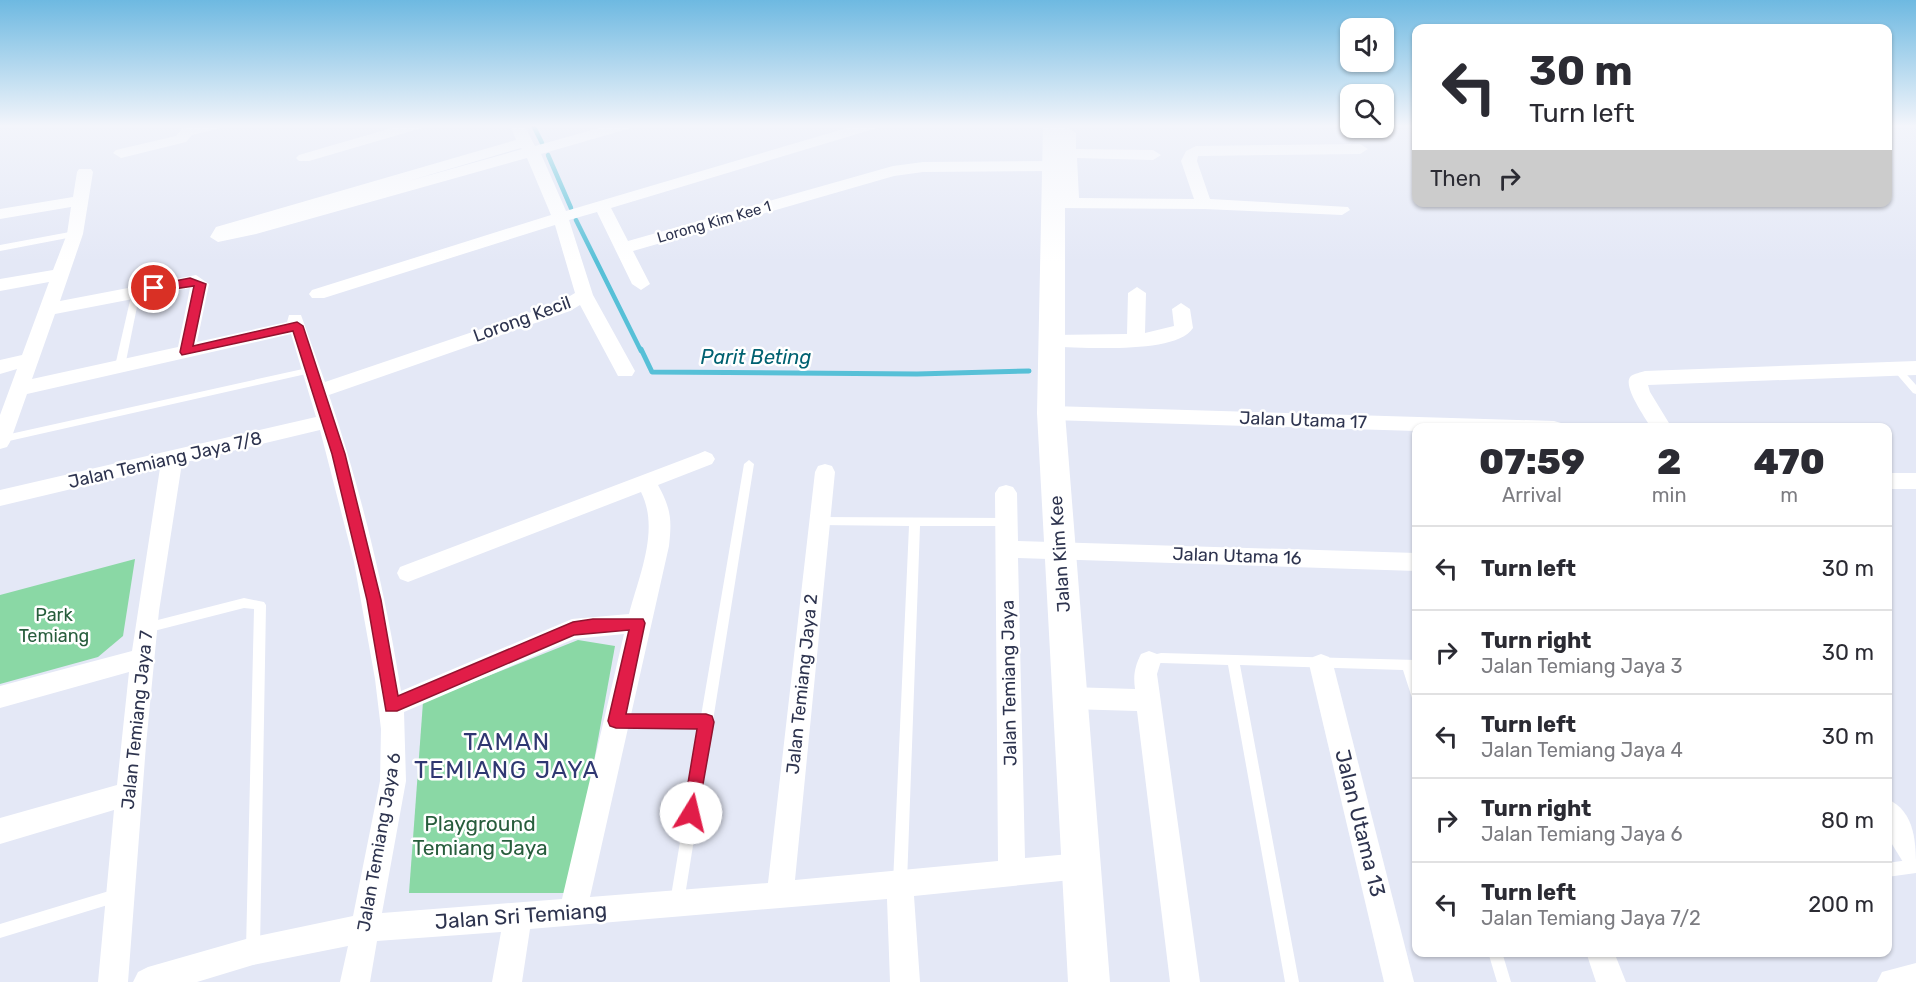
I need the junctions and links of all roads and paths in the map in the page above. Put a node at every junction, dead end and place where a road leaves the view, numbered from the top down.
1 (447, 171) edge
2 (455, 171) edge
3 (546, 171) edge
4 (718, 171) edge
5 (894, 171) edge
6 (1061, 171) edge
7 (1193, 171) edge
8 (85, 172) dead end
9 (81, 200) junction
10 (1063, 203) junction
11 (1204, 204) junction
12 (1342, 210) dead end
13 (579, 212) junction
14 (0, 214) edge
15 (75, 234) junction
16 (0, 248) edge
17 (623, 248) junction
18 (61, 274) junction
19 (641, 284) dead end
20 (0, 285) edge
21 (136, 292) junction
22 (1137, 293) dead end
23 (318, 294) dead end
24 (584, 295) junction
25 (49, 309) junction
26 (1181, 309) dead end
27 (1136, 339) junction
28 (1053, 340) junction
29 (186, 352) junction
30 (30, 359) junction
31 (120, 366) junction
32 (0, 367) edge
33 (1906, 368) edge
34 (625, 371) dead end
35 (316, 380) junction
36 (20, 389) junction
37 (1916, 391) edge
38 (1051, 413) junction
39 (329, 421) junction
40 (1659, 423) edge
41 (1412, 424) edge
42 (0, 441) edge
43 (172, 459) junction
44 (705, 459) dead end
45 (749, 464) dead end
46 (825, 472) dead end
47 (1892, 481) edge
48 (1916, 481) edge
49 (646, 482) junction
50 (1005, 493) dead end
51 (0, 498) edge
52 (819, 520) junction
53 (915, 521) junction
54 (1006, 522) junction
55 (1006, 549) junction
56 (1059, 551) junction
57 (1412, 562) edge
58 (408, 573) dead end
59 (638, 623) junction
60 (146, 628) junction
61 (143, 658) junction
62 (1233, 660) junction
63 (1149, 661) joint
64 (1321, 664) junction
65 (1412, 665) edge
66 (0, 697) edge
67 (1069, 698) junction
68 (1148, 700) junction
69 (392, 706) junction
70 (616, 721) junction
71 (706, 722) junction
72 (128, 794) junction
73 (1892, 820) edge
74 (0, 831) edge
75 (1916, 858) edge
76 (1081, 866) junction
77 (1916, 866) edge
78 (1892, 869) edge
79 (1012, 874) junction
80 (900, 884) junction
81 (120, 895) junction
82 (780, 896) junction
83 (676, 904) junction
84 (573, 913) junction
85 (518, 917) junction
86 (365, 928) junction
87 (0, 931) edge
88 (253, 951) junction
89 (1496, 957) edge
90 (1602, 957) edge
91 (1916, 978) edge
92 (113, 982) edge
93 (148, 982) edge
94 (355, 982) edge
95 (507, 982) edge
96 (905, 982) edge
97 (1089, 982) edge
98 (1185, 982) edge
99 (1292, 982) edge
100 (1399, 982) edge
101 (1504, 982) edge
102 (1611, 982) edge
103 (1892, 982) edge

1 - 2 street
3 - 13 street, Lorong Kecil
4 - 13 street
5 - 17 street, Lorong Kim Kee 1
6 - 10 street, Jalan Kim Kee
7 - 11 street
8 - 9 street
9 - 14 street
9 - 15 street
10 - 11 street
10 - 28 street, Jalan Kim Kee
11 - 12 street
13 - 17 street
13 - 23 street
13 - 24 street, Lorong Kecil
15 - 16 lane
15 - 18 street
17 - 19 street
18 - 20 street
18 - 25 street
21 - 25 street
21 - 29 street
21 - 31 lane
22 - 27 street
24 - 34 street
24 - 35 street, Lorong Kecil
25 - 30 street
26 - 27 street
27 - 28 street
28 - 38 street, Jalan Kim Kee
29 - 31 street
29 - 35 street, Jalan Temiang Jaya 6
30 - 32 street
30 - 36 street
31 - 36 street
33 - 37 lane
33 - 40 street
35 - 39 street, Jalan Temiang Jaya 6
35 - 42 lane
36 - 42 street
38 - 41 street, Jalan Utama 17
38 - 56 street, Jalan Kim Kee
39 - 43 street, Jalan Temiang Jaya 7/8
39 - 69 street, Jalan Temiang Jaya 6
43 - 51 street, Jalan Temiang Jaya 7/8
43 - 60 street, Jalan Temiang Jaya 7
44 - 49 street
45 - 71 lane
46 - 52 street, Jalan Temiang Jaya 2
47 - 48 street
49 - 58 street
49 - 59 street
50 - 54 street, Jalan Temiang Jaya
52 - 53 lane
52 - 82 street, Jalan Temiang Jaya 2
53 - 54 lane
53 - 80 lane
54 - 55 street, Jalan Temiang Jaya
55 - 56 street, Jalan Utama 16
55 - 79 street, Jalan Temiang Jaya
56 - 57 street, Jalan Utama 16
56 - 67 street, Jalan Kim Kee
59 - 69 street
59 - 70 street
60 - 61 street, Jalan Temiang Jaya 7
60 - 88 lane
61 - 66 street
61 - 72 street, Jalan Temiang Jaya 7
62 - 63 lane
62 - 64 lane
62 - 99 lane
63 - 68 street
64 - 65 lane
64 - 100 street, Jalan Utama 13
67 - 68 street
67 - 76 street, Jalan Kim Kee
68 - 98 street
69 - 86 street, Jalan Temiang Jaya 6
70 - 71 lane
70 - 84 street
71 - 83 lane
72 - 74 street
72 - 81 street, Jalan Temiang Jaya 7
73 - 75 street
76 - 79 street, Jalan Sri Temiang
76 - 97 street, Jalan Kim Kee
77 - 78 lane
79 - 80 street, Jalan Sri Temiang
80 - 82 street, Jalan Sri Temiang
80 - 96 street
81 - 87 lane
81 - 92 street, Jalan Temiang Jaya 7
82 - 83 street, Jalan Sri Temiang
83 - 84 street, Jalan Sri Temiang
84 - 85 street, Jalan Sri Temiang
85 - 86 street, Jalan Sri Temiang
85 - 95 street
86 - 88 street, Jalan Sri Temiang
86 - 94 street, Jalan Temiang Jaya 6
88 - 93 street, Jalan Sri Temiang
89 - 101 lane
90 - 102 street
91 - 103 street

